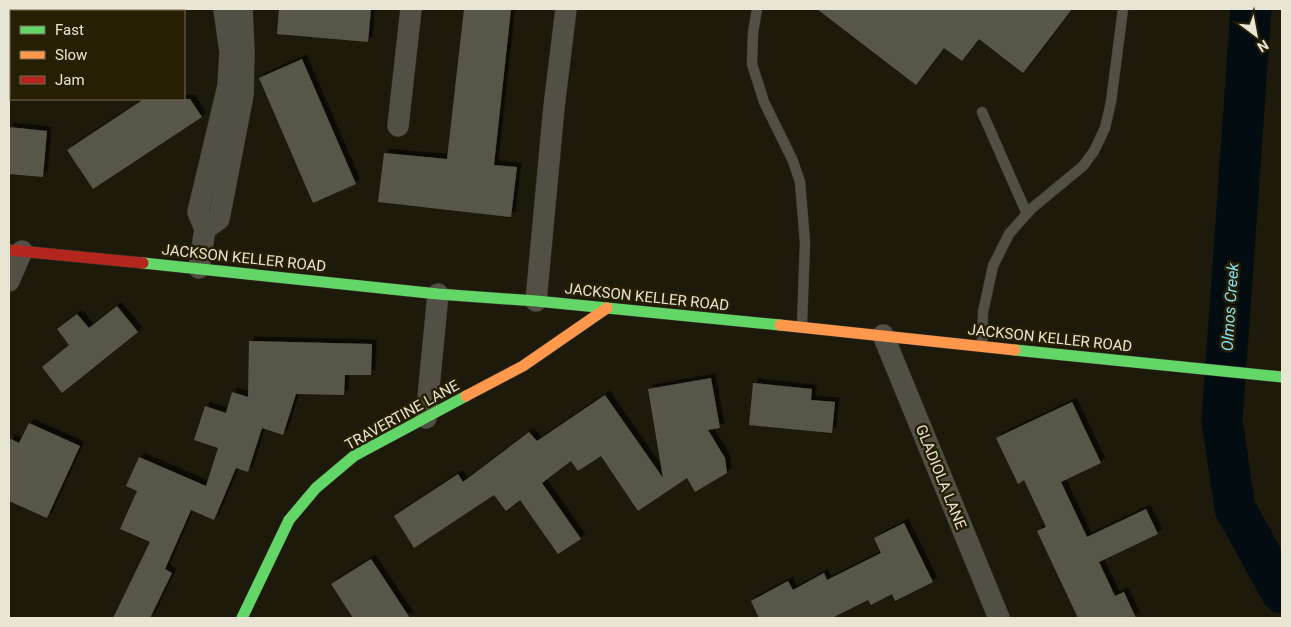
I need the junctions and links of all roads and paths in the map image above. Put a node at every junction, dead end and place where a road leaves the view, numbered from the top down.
1 (224, 9) edge
2 (242, 9) edge
3 (411, 9) edge
4 (566, 9) edge
5 (757, 9) edge
6 (1123, 9) edge
7 (982, 112) dead end
8 (398, 126) dead end
9 (1027, 214) junction
10 (204, 229) junction
11 (15, 251) edge
12 (199, 268) junction
13 (9, 282) edge
14 (438, 294) junction
15 (536, 301) junction
16 (607, 308) junction
17 (802, 327) junction
18 (883, 336) junction
19 (982, 346) junction
20 (1282, 377) edge
21 (426, 418) junction
22 (995, 617) edge
23 (242, 618) edge

1 - 10 street
2 - 10 street
3 - 8 street
4 - 15 street
5 - 17 lane
6 - 9 lane
7 - 9 lane
9 - 19 lane
10 - 12 street
11 - 12 main road, JACKSON KELLER ROAD
11 - 13 street
12 - 14 main road, JACKSON KELLER ROAD
14 - 15 main road, JACKSON KELLER ROAD
14 - 21 street
15 - 16 main road, JACKSON KELLER ROAD
16 - 17 main road, JACKSON KELLER ROAD
16 - 21 main road, TRAVERTINE LANE
17 - 18 main road, JACKSON KELLER ROAD
18 - 19 main road, JACKSON KELLER ROAD
18 - 22 street, GLADIOLA LANE
19 - 20 main road, JACKSON KELLER ROAD
21 - 23 main road, TRAVERTINE LANE

